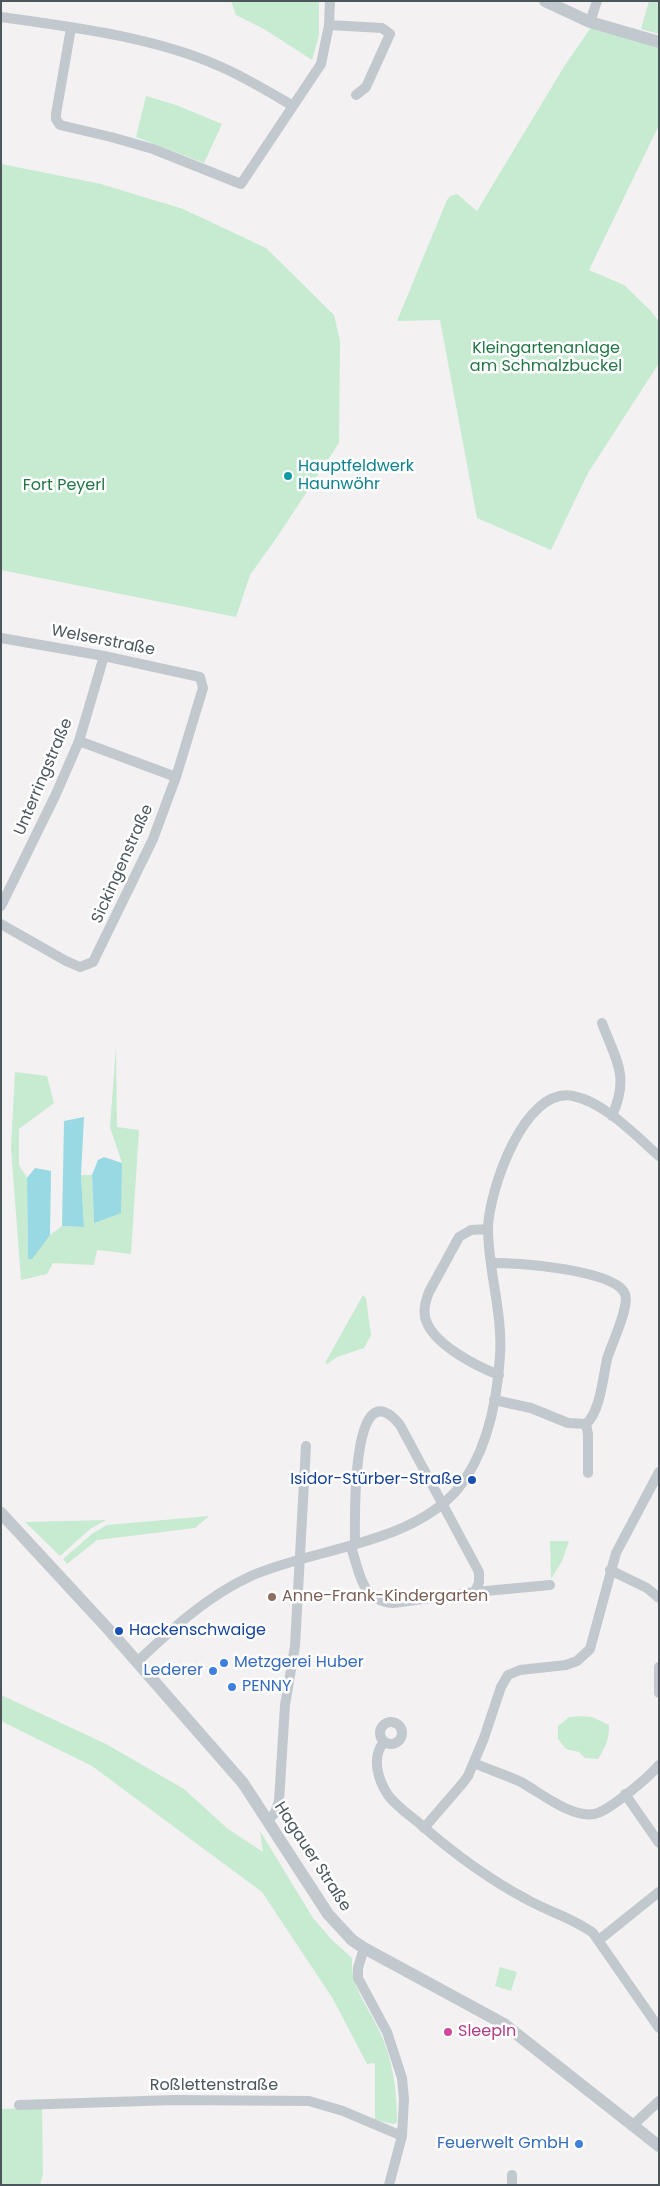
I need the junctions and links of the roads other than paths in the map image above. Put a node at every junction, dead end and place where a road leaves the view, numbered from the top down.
1 (330, 1) edge
2 (545, 1) edge
3 (597, 1) edge
4 (1, 17) edge
5 (590, 22) junction
6 (329, 25) junction
7 (71, 28) junction
8 (659, 42) edge
9 (356, 94) dead end
10 (293, 106) junction
11 (1, 638) edge
12 (104, 656) junction
13 (200, 677) joint
14 (79, 741) junction
15 (176, 776) junction
16 (1, 906) edge
17 (1, 924) edge
18 (602, 1023) dead end
19 (612, 1116) junction
20 (659, 1156) edge
21 (488, 1229) junction
22 (491, 1263) junction
23 (499, 1375) junction
24 (494, 1400) junction
25 (586, 1424) junction
26 (306, 1446) dead end
27 (659, 1472) edge
28 (588, 1473) dead end
29 (443, 1503) junction
30 (1, 1513) edge
31 (353, 1546) junction
32 (300, 1561) junction
33 (610, 1570) junction
34 (550, 1585) dead end
35 (475, 1592) junction
36 (659, 1598) edge
37 (138, 1662) junction
38 (659, 1667) edge
39 (659, 1693) edge
40 (384, 1742) dead end
41 (474, 1764) junction
42 (659, 1766) edge
43 (626, 1794) junction
44 (268, 1820) junction
45 (424, 1828) junction
46 (659, 1843) edge
47 (659, 1892) edge
48 (599, 1940) junction
49 (364, 1948) junction
50 (659, 2028) edge
51 (659, 2101) edge
52 (19, 2106) dead end
53 (633, 2126) junction
54 (402, 2136) junction
55 (659, 2146) edge
56 (389, 2185) edge

1 - 6 street
2 - 5 street
3 - 5 street
4 - 7 street
5 - 8 street
6 - 9 street
6 - 10 street
7 - 10 street
7 - 10 street
11 - 12 street, Welserstraße
12 - 13 street, Welserstraße
12 - 14 street, Unterringstraße
13 - 15 street, Sickingenstraße
14 - 15 street
14 - 16 street, Unterringstraße
15 - 17 street, Sickingenstraße
18 - 19 street
19 - 20 street
19 - 21 street
21 - 22 street
21 - 23 street
22 - 23 street
22 - 25 street
23 - 24 street
24 - 25 street
24 - 29 street
25 - 28 street
26 - 32 street
27 - 33 street
29 - 31 street
29 - 31 street
29 - 35 street
30 - 37 street, Hagauer Straße
31 - 32 street
31 - 35 street
32 - 37 street
32 - 44 street
33 - 36 street
33 - 41 street
34 - 35 street
37 - 44 street, Hagauer Straße
38 - 39 street
40 - 45 street
41 - 43 street
41 - 45 street
42 - 43 street
43 - 46 street
44 - 49 street, Hagauer Straße
45 - 48 street
47 - 48 street
48 - 50 street
49 - 53 street, Hagauer Straße
49 - 54 street
51 - 53 street
52 - 54 street, Roßlettenstraße
53 - 55 street, Hagauer Straße
54 - 56 street

